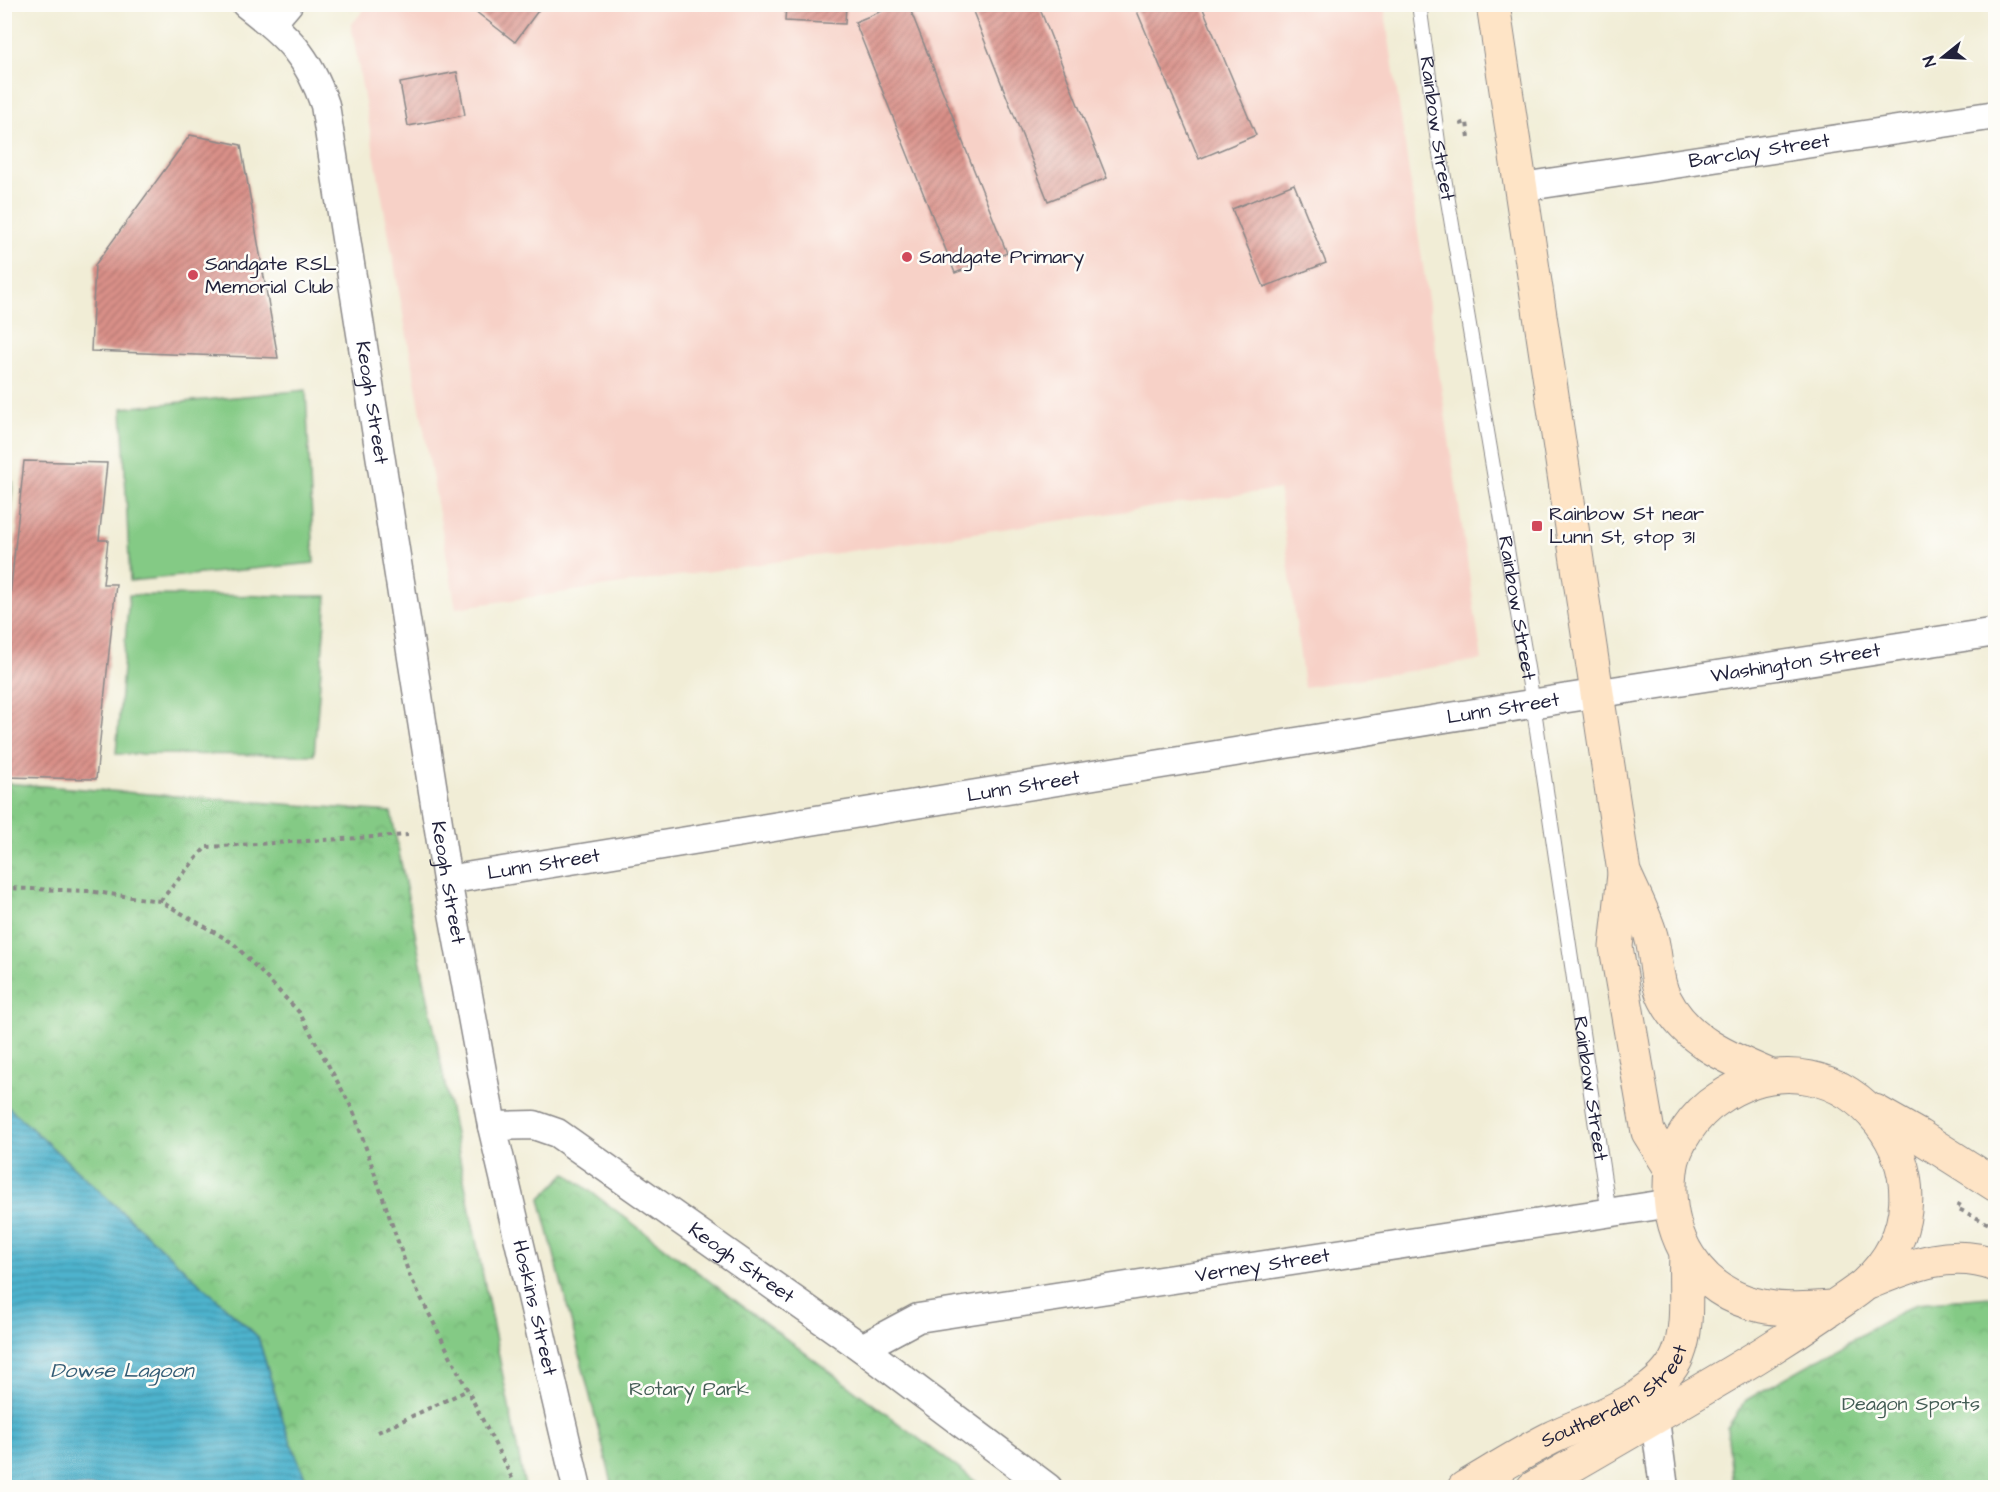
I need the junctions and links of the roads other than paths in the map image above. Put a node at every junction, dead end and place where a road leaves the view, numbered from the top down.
1 (246, 4) edge
2 (1419, 4) edge
3 (1493, 4) edge
4 (280, 14) edge
5 (1995, 115) edge
6 (1522, 187) junction
7 (1995, 632) edge
8 (1597, 693) junction
9 (1533, 703) junction
10 (1624, 872) junction
11 (447, 880) junction
12 (1771, 1076) junction
13 (1870, 1109) junction
14 (492, 1126) junction
15 (1671, 1169) junction
16 (1995, 1185) edge
17 (1672, 1203) junction
18 (1608, 1214) junction
19 (1993, 1250) edge
20 (1686, 1256) junction
21 (1866, 1283) junction
22 (1833, 1307) junction
23 (862, 1348) junction
24 (1652, 1404) junction
25 (577, 1488) edge
26 (1048, 1488) edge
27 (1464, 1488) edge
28 (1533, 1488) edge
29 (1664, 1488) edge

1 - 4 street, Keogh Street
2 - 9 lane, Rainbow Street
3 - 6 main road
4 - 11 street, Keogh Street
5 - 6 street, Barclay Street
6 - 8 main road
7 - 8 street, Washington Street
8 - 9 street, Lunn Street
8 - 10 main road
9 - 11 street, Lunn Street
9 - 18 lane, Rainbow Street
10 - 12 main road
10 - 15 main road
11 - 14 street, Keogh Street
12 - 13 main road
12 - 15 main road
13 - 16 main road
13 - 21 main road
14 - 23 street, Keogh Street
14 - 25 street, Hoskins Street
15 - 17 main road
17 - 18 street, Verney Street
17 - 20 main road
18 - 23 street, Verney Street
19 - 21 main road
20 - 22 main road
20 - 24 main road, Southerden Street
21 - 22 main road, Southerden Street
22 - 24 main road, Southerden Street
23 - 26 street, Keogh Street
24 - 27 main road, Southerden Street
24 - 28 main road, Southerden Street
24 - 29 street

